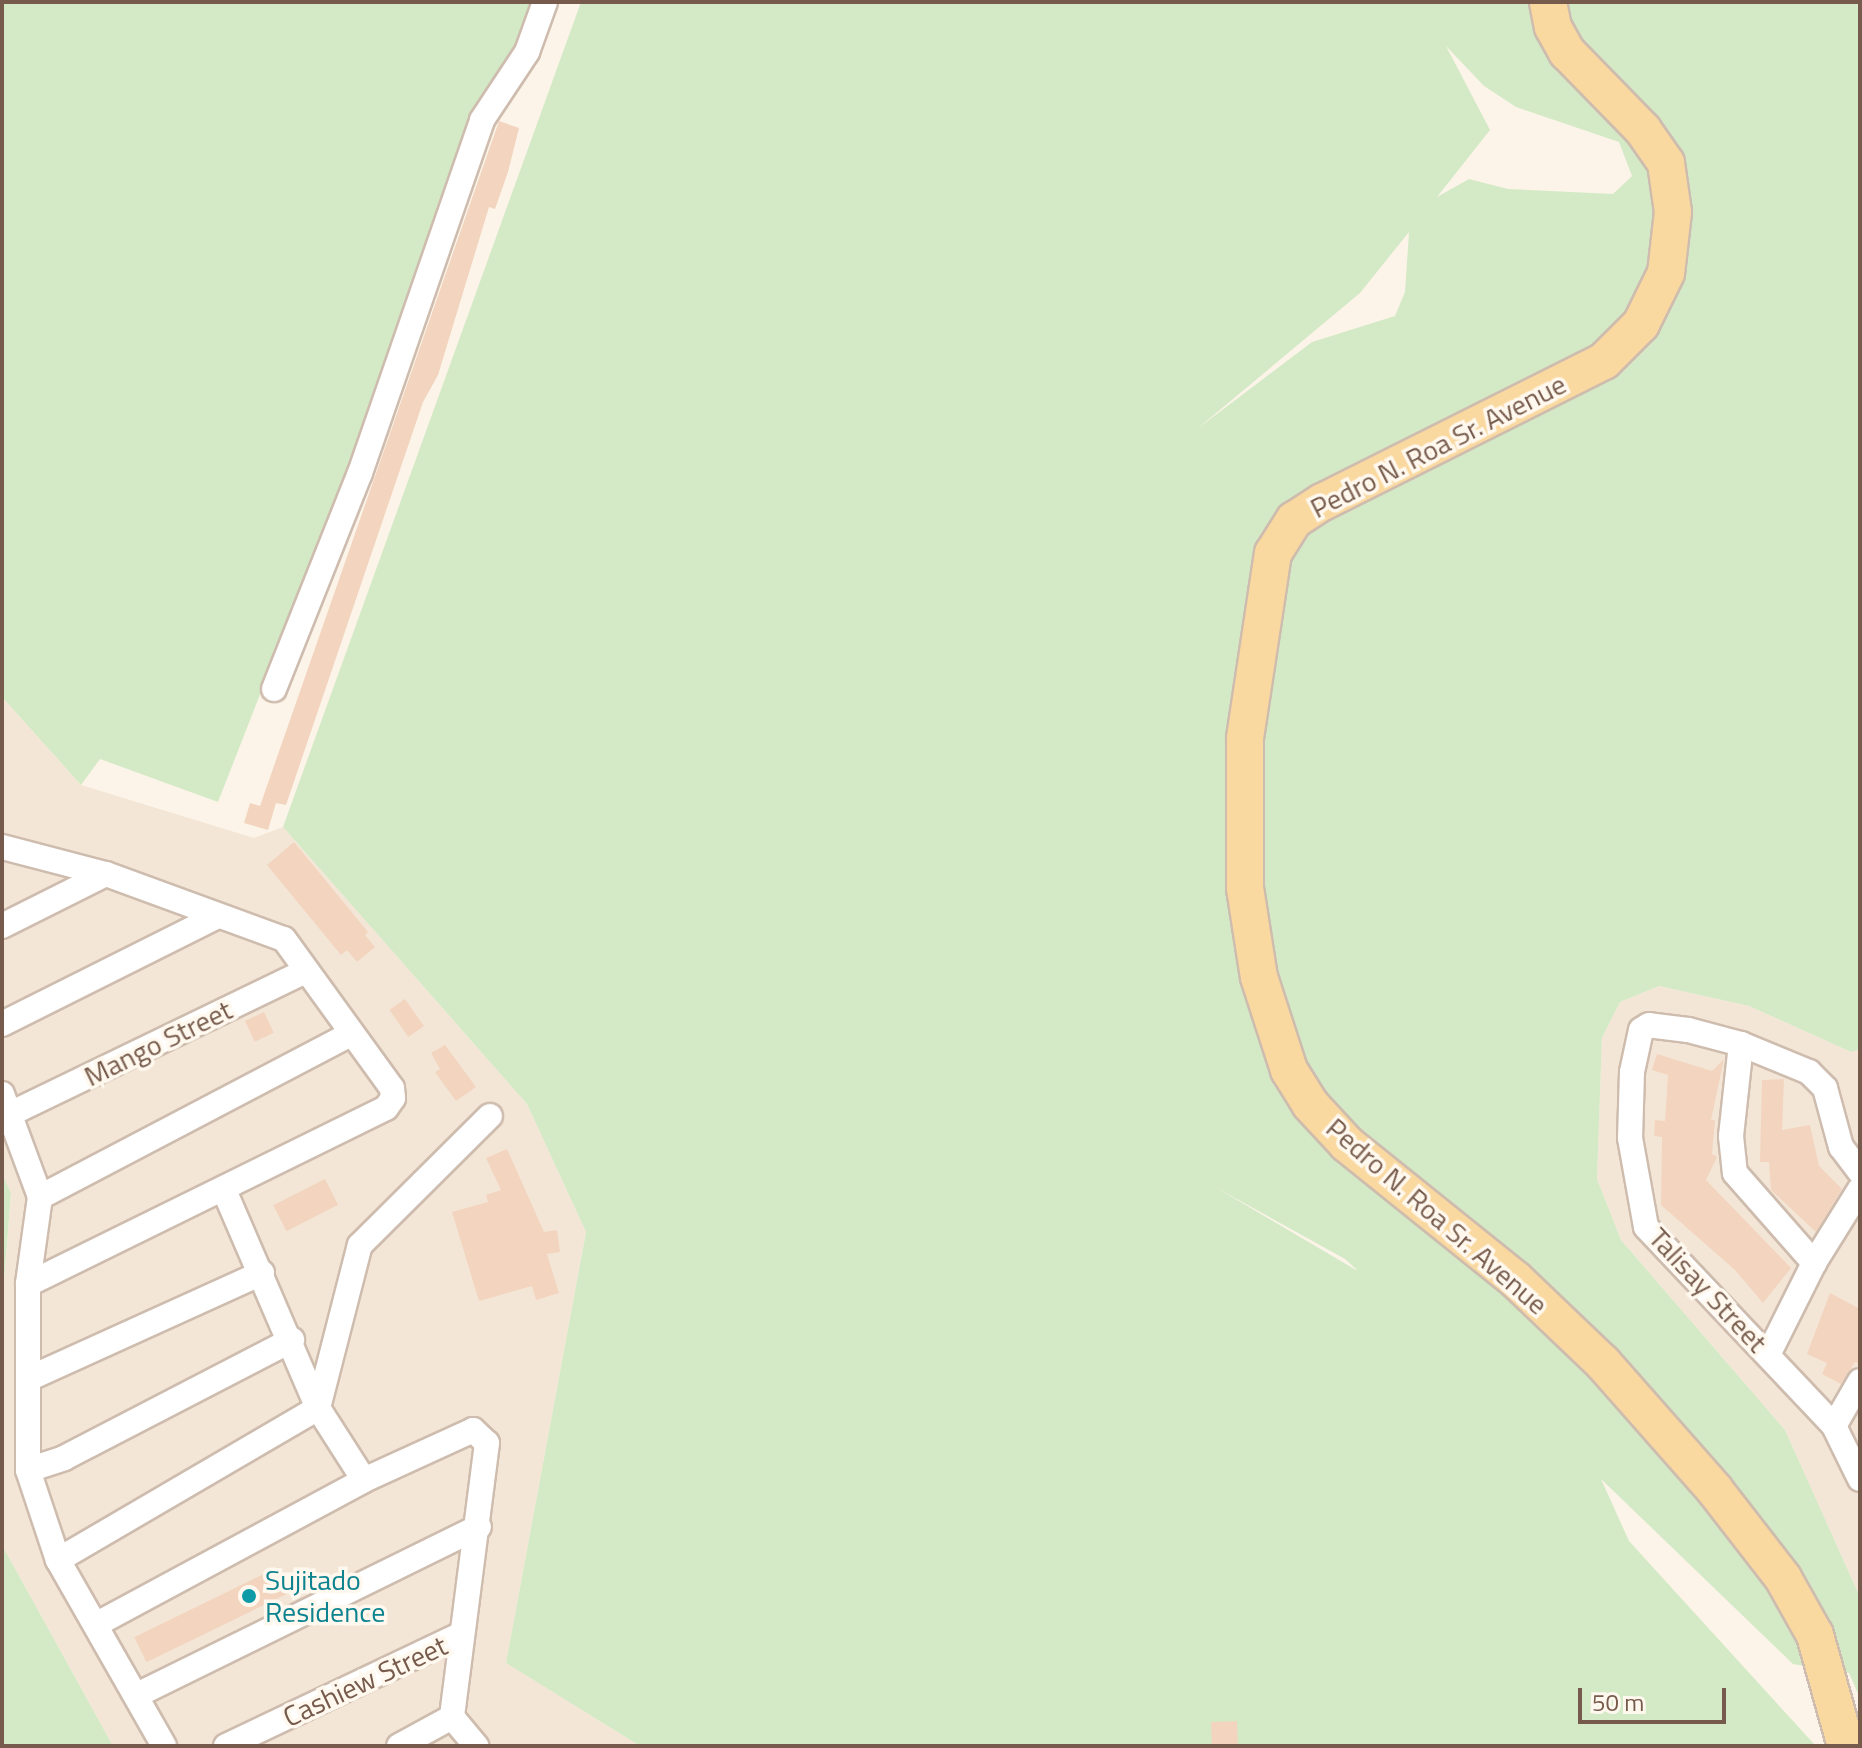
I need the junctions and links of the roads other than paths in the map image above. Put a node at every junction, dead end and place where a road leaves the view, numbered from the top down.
1 (545, 2) edge
2 (1548, 2) edge
3 (274, 689) dead end
4 (2, 847) edge
5 (106, 874) junction
6 (216, 917) junction
7 (2, 926) edge
8 (306, 971) junction
9 (2, 1024) edge
10 (351, 1034) junction
11 (1741, 1044) junction
12 (6, 1104) edge
13 (490, 1116) dead end
14 (1860, 1172) edge
15 (1860, 1189) edge
16 (224, 1190) junction
17 (40, 1197) junction
18 (1814, 1263) junction
19 (262, 1273) junction
20 (28, 1284) junction
21 (292, 1340) junction
22 (1768, 1355) junction
23 (28, 1379) junction
24 (1860, 1381) edge
25 (318, 1408) junction
26 (1834, 1426) junction
27 (28, 1470) junction
28 (1860, 1479) edge
29 (364, 1480) junction
30 (479, 1527) junction
31 (58, 1560) junction
32 (97, 1624) junction
33 (460, 1635) junction
34 (137, 1695) junction
35 (452, 1717) junction
36 (164, 1746) edge
37 (226, 1746) edge
38 (399, 1746) edge
39 (476, 1746) edge
40 (1846, 1746) edge

1 - 3 street
2 - 40 main road, Pedro N. Roa Sr. Avenue
4 - 5 street
5 - 6 street
5 - 7 street
6 - 8 street
6 - 9 street
8 - 10 street
8 - 12 street, Mango Street
10 - 16 street
10 - 17 street
11 - 14 street, Talisay Street
11 - 18 street
11 - 22 street, Talisay Street
12 - 17 street
13 - 25 street
15 - 18 street
16 - 19 street
16 - 20 street
17 - 20 street
18 - 22 street
19 - 21 street
19 - 23 street
20 - 23 street
21 - 25 street
21 - 27 street
22 - 26 street, Talisay Street
23 - 27 street
24 - 26 street
25 - 29 street
25 - 31 street
26 - 28 street, Talisay Street
27 - 31 street
29 - 30 street
29 - 32 street
30 - 33 street
30 - 34 street
31 - 32 street
32 - 34 street
33 - 35 street
33 - 37 street, Cashiew Street
34 - 36 street
35 - 38 street
35 - 39 street

